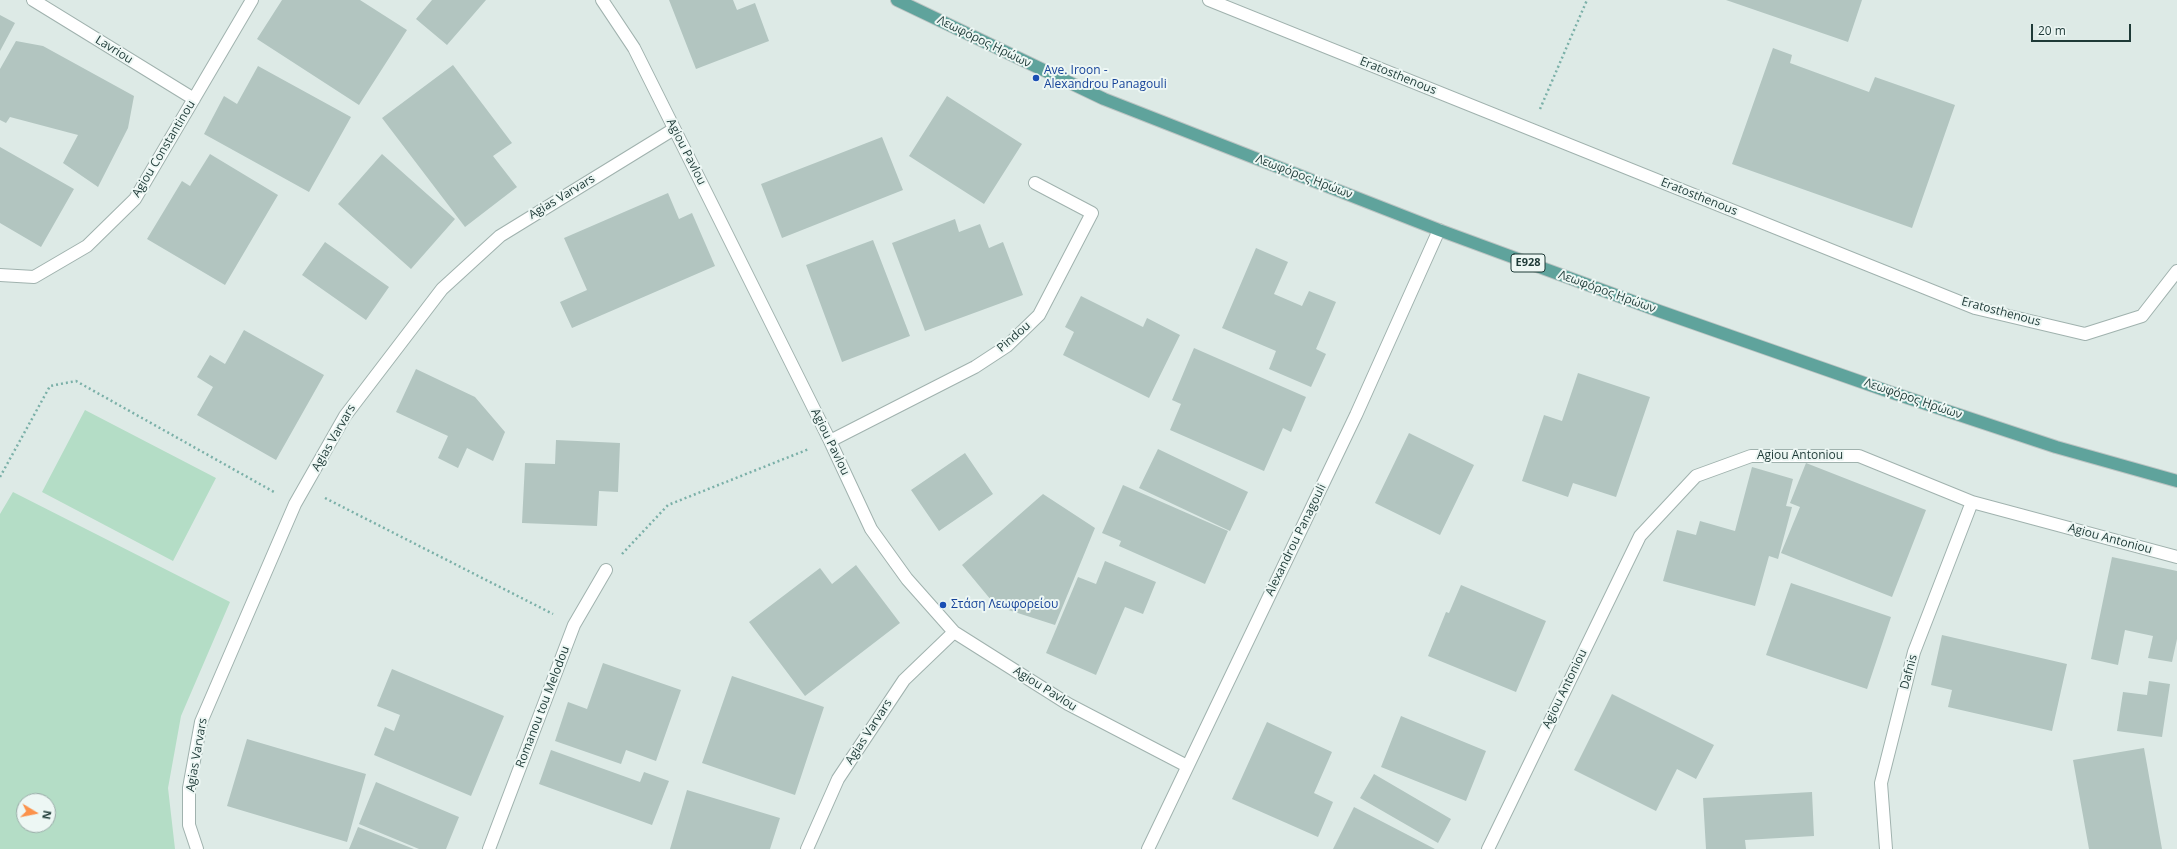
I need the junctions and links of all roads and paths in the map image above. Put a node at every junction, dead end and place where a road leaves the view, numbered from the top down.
1 (33, 0) edge
2 (252, 0) edge
3 (602, 0) edge
4 (896, 0) edge
5 (1210, 0) edge
6 (1587, 0) edge
7 (194, 99) junction
8 (674, 129) junction
9 (1531, 129) junction
10 (1034, 183) dead end
11 (1439, 230) junction
12 (2177, 271) edge
13 (0, 275) edge
14 (830, 441) junction
15 (0, 478) edge
16 (2177, 481) edge
17 (305, 488) junction
18 (1972, 502) junction
19 (295, 504) junction
20 (2177, 556) edge
21 (606, 570) joint
22 (574, 625) junction
23 (954, 632) junction
24 (1187, 766) junction
25 (197, 849) edge
26 (489, 849) edge
27 (807, 849) edge
28 (1148, 849) edge
29 (1488, 849) edge
30 (1886, 849) edge

1 - 7 street, Lavriou
2 - 7 street, Agiou Constantinou
3 - 8 street, Agiou Pavlou
4 - 11 main road, Λεωφόρος Ηρώων / E928
5 - 9 street, Eratosthenous
6 - 9 path
7 - 13 street, Agiou Constantinou
8 - 14 street, Agiou Pavlou
8 - 17 street, Agias Varvars
9 - 12 street, Eratosthenous
10 - 14 street, Pindou
11 - 16 main road, Λεωφόρος Ηρώων / E928
11 - 24 street, Alexandrou Panagouli
14 - 21 path
14 - 23 street, Agiou Pavlou
15 - 19 path
17 - 19 street, Agias Varvars
17 - 22 path
18 - 20 street, Agiou Antoniou
18 - 29 street, Agiou Antoniou
18 - 30 street, Dafnis
19 - 25 street, Agias Varvars
21 - 22 street, Romanou tou Melodou
22 - 26 street, Romanou tou Melodou
23 - 24 street, Agiou Pavlou
23 - 27 street, Agias Varvars
24 - 28 street, Alexandrou Panagouli

